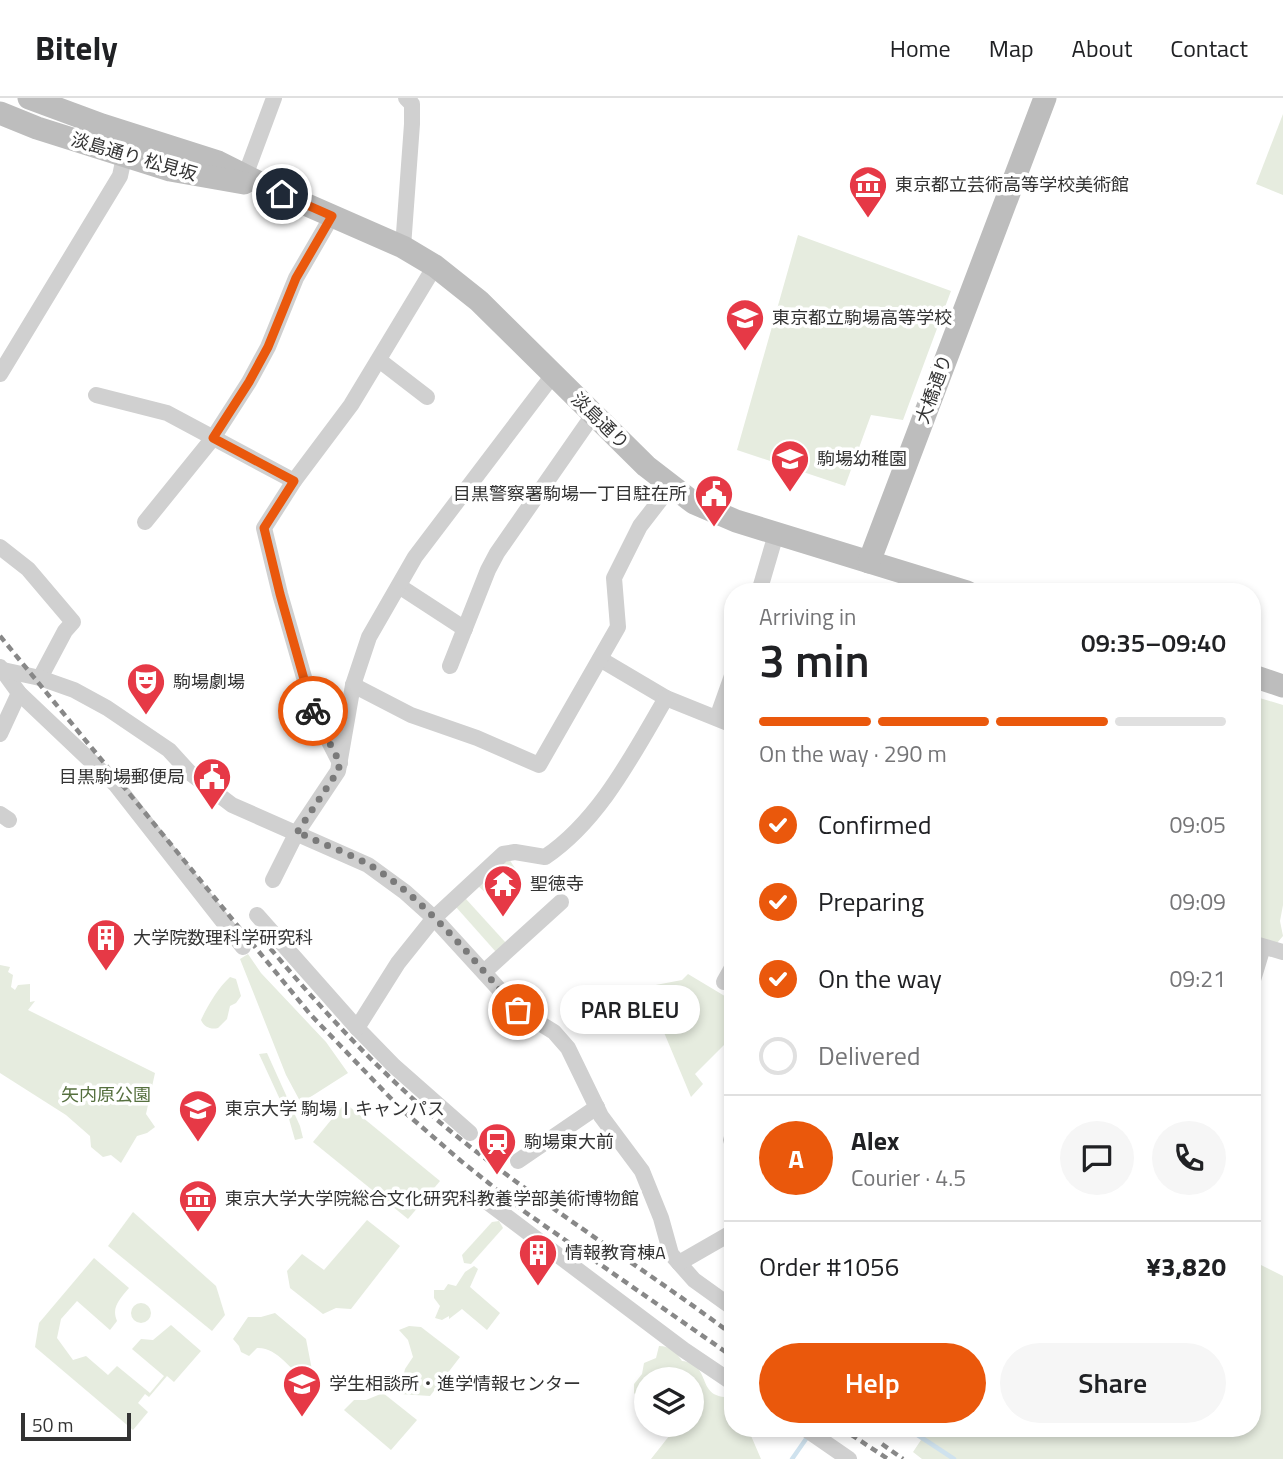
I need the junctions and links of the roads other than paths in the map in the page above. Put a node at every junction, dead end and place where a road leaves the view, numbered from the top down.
1 (29, 98) edge
2 (274, 98) edge
3 (406, 98) edge
4 (1045, 98) edge
5 (0, 114) edge
6 (129, 133) junction
7 (124, 156) junction
8 (245, 176) junction
9 (268, 188) junction
10 (332, 216) junction
11 (403, 247) junction
12 (435, 266) junction
13 (379, 360) junction
14 (0, 374) edge
15 (553, 375) junction
16 (96, 395) dead end
17 (427, 397) dead end
18 (593, 415) junction
19 (213, 438) junction
20 (294, 481) junction
21 (671, 486) junction
22 (145, 522) dead end
23 (776, 534) junction
24 (0, 547) edge
25 (869, 562) junction
26 (762, 583) edge
27 (938, 583) edge
28 (399, 586) junction
29 (466, 628) junction
30 (600, 659) junction
31 (450, 666) dead end
32 (1, 668) edge
33 (40, 678) junction
34 (1261, 679) edge
35 (354, 685) junction
36 (1283, 686) edge
37 (19, 693) junction
38 (666, 698) junction
39 (724, 698) edge
40 (717, 718) junction
41 (724, 721) edge
42 (0, 734) edge
43 (340, 763) junction
44 (296, 834) junction
45 (273, 880) dead end
46 (561, 902) dead end
47 (257, 915) dead end
48 (433, 918) junction
49 (1261, 946) edge
50 (243, 947) dead end
51 (1283, 952) edge
52 (484, 972) junction
53 (357, 1028) junction
54 (597, 1107) junction
55 (470, 1133) dead end
56 (518, 1161) dead end
57 (486, 1200) dead end
58 (724, 1238) edge
59 (678, 1263) junction
60 (724, 1302) edge
61 (724, 1376) edge
62 (817, 1437) edge
63 (849, 1459) edge

1 - 6 main road, 淡島通り 松見坂
2 - 8 street
3 - 11 street
4 - 25 main road, 大橋通り
5 - 7 main road, 淡島通り 松見坂
6 - 7 street
6 - 8 main road, 淡島通り 松見坂
7 - 9 main road, 淡島通り 松見坂
7 - 14 street
8 - 9 main road, 淡島通り 松見坂
9 - 10 main road, 淡島通り
10 - 11 main road, 淡島通り
10 - 19 street
11 - 12 main road, 淡島通り
12 - 13 street
12 - 15 main road, 淡島通り
13 - 17 street
13 - 20 street
15 - 18 main road, 淡島通り
15 - 28 street
16 - 19 street
18 - 21 main road, 淡島通り
18 - 29 street
19 - 20 street
19 - 22 street
20 - 43 street
21 - 23 main road, 淡島通り
21 - 30 street
23 - 25 main road, 淡島通り
23 - 26 street
24 - 33 street
25 - 27 main road, 淡島通り
28 - 29 street
28 - 35 street
29 - 31 street
30 - 35 street
30 - 38 street
32 - 33 street
32 - 37 street
33 - 44 street
34 - 36 main road
35 - 43 street
37 - 42 street
37 - 50 street
38 - 40 street
38 - 48 street
39 - 40 street
40 - 41 street
43 - 44 street
44 - 45 street
44 - 48 street
46 - 52 street
47 - 53 street
48 - 52 street
48 - 53 street
49 - 51 street
52 - 54 street
53 - 55 street
54 - 56 street
54 - 59 street
57 - 61 street
58 - 59 street
59 - 60 street
62 - 63 street

